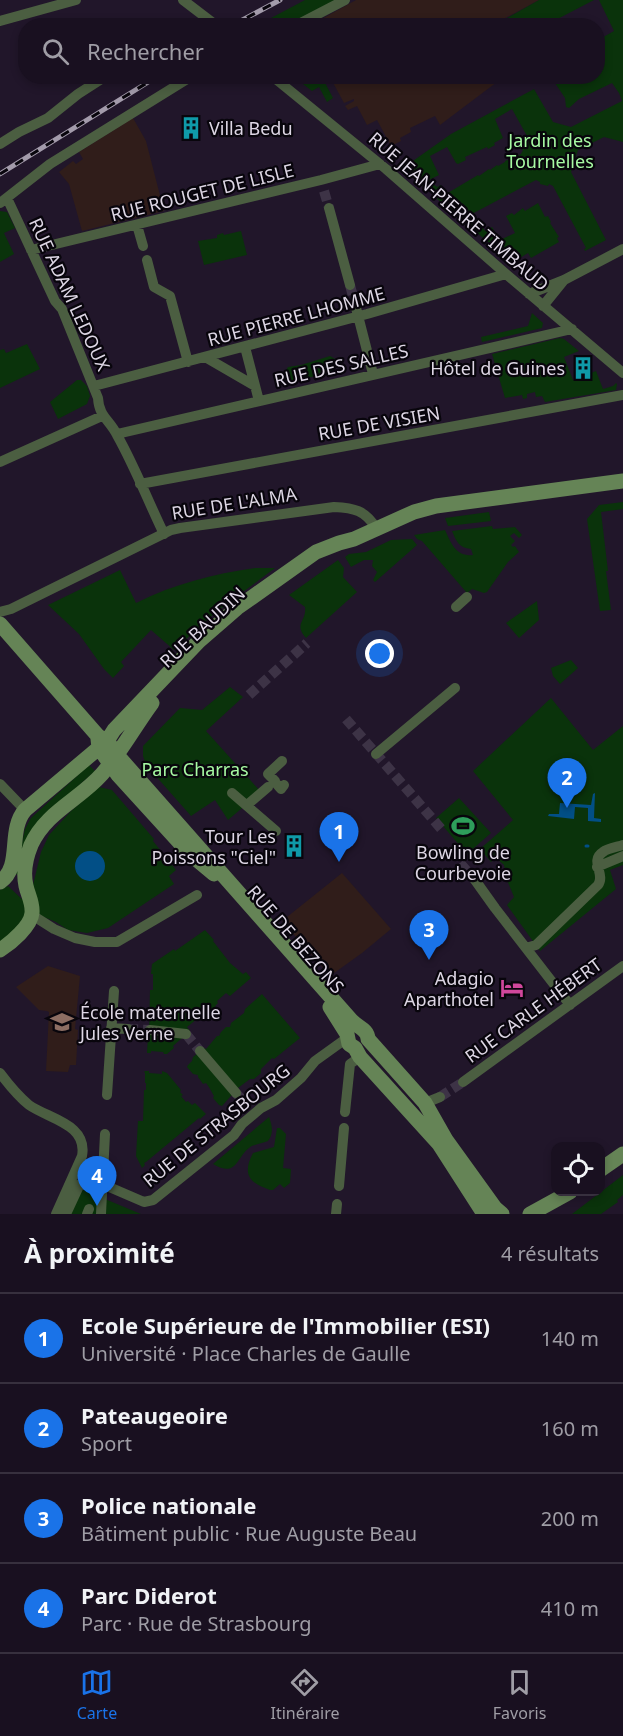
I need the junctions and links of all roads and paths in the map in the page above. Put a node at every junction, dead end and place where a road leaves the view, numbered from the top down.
1 (76, 0) edge
2 (183, 0) edge
3 (345, 0) edge
4 (205, 16) joint
5 (207, 18) edge
6 (310, 18) edge
7 (0, 21) edge
8 (94, 84) edge
9 (179, 84) edge
10 (282, 84) edge
11 (0, 144) edge
12 (380, 164) junction
13 (3, 200) edge
14 (329, 208) tunnel mouth
15 (137, 225) junction
16 (143, 246) dead end
17 (623, 249) edge
18 (31, 250) junction
19 (147, 260) dead end
20 (506, 274) junction
21 (564, 280) junction
22 (350, 285) tunnel mouth
23 (529, 294) junction
24 (355, 304) tunnel mouth
25 (543, 306) junction
26 (363, 315) junction
27 (572, 329) junction
28 (245, 347) junction
29 (206, 357) junction
30 (185, 363) junction
31 (623, 373) edge
32 (374, 374) junction
33 (255, 386) junction
34 (94, 387) junction
35 (623, 395) edge
36 (259, 401) junction
37 (102, 416) junction
38 (117, 434) junction
39 (0, 462) edge
40 (623, 481) edge
41 (140, 484) junction
42 (376, 528) junction
43 (164, 534) junction
44 (333, 546) junction
45 (467, 597) dead end
46 (456, 607) dead end
47 (0, 612) edge
48 (0, 624) edge
49 (455, 688) dead end
50 (101, 742) junction
51 (376, 754) dead end
52 (114, 760) junction
53 (282, 761) dead end
54 (0, 784) edge
55 (232, 793) dead end
56 (247, 805) junction
57 (25, 810) junction
58 (276, 831) dead end
59 (623, 845) edge
60 (623, 856) edge
61 (597, 867) junction
62 (3, 880) edge
63 (476, 880) tunnel mouth
64 (26, 885) junction
65 (197, 895) dead end
66 (32, 915) junction
67 (526, 948) junction
68 (0, 950) edge
69 (623, 966) edge
70 (114, 991) dead end
71 (570, 1005) junction
72 (111, 1028) junction
73 (128, 1029) tunnel mouth
74 (150, 1030) tunnel mouth
75 (186, 1034) tunnel mouth
76 (353, 1041) junction
77 (200, 1051) tunnel mouth
78 (0, 1073) edge
79 (463, 1082) tunnel mouth
80 (236, 1093) tunnel mouth
81 (107, 1095) dead end
82 (345, 1112) dead end
83 (344, 1128) dead end
84 (105, 1134) dead end
85 (623, 1154) edge
86 (605, 1167) edge
87 (77, 1170) junction
88 (81, 1184) dead end
89 (102, 1184) junction
90 (339, 1186) dead end
91 (563, 1196) edge
92 (565, 1196) edge
93 (106, 1213) edge
94 (56, 1214) edge
95 (66, 1214) edge
96 (484, 1214) edge
97 (502, 1214) edge
98 (530, 1214) edge
99 (546, 1214) edge

1 - 7 street
2 - 4 street
3 - 6 street
4 - 5 street
8 - 11 street
9 - 13 street
10 - 12 street, RUE JEAN-PIERRE TIMBAUD
12 - 15 street, RUE ROUGET DE LISLE
12 - 20 street, RUE JEAN-PIERRE TIMBAUD
13 - 18 street, RUE ADAM LEDOUX
14 - 22 street
15 - 16 street
15 - 18 street, RUE ROUGET DE LISLE
17 - 21 street
18 - 34 street, RUE ADAM LEDOUX
19 - 30 street
20 - 23 street, RUE JEAN-PIERRE TIMBAUD
20 - 26 street, RUE PIERRE LHOMME
21 - 23 street
21 - 25 street
23 - 25 street, RUE JEAN-PIERRE TIMBAUD
24 - 26 street
25 - 27 street, RUE JEAN-PIERRE TIMBAUD
26 - 28 street, RUE PIERRE LHOMME
26 - 32 street
27 - 31 street, RUE JEAN-PIERRE TIMBAUD
27 - 32 street, RUE DES SALLES
28 - 29 street, RUE PIERRE LHOMME
28 - 33 street
29 - 30 street, RUE PIERRE LHOMME
29 - 33 street
30 - 34 street, RUE PIERRE LHOMME
32 - 36 street, RUE DES SALLES
33 - 36 street
34 - 37 street, RUE ADAM LEDOUX
35 - 41 street, RUE DE VISIEN
36 - 38 street, RUE DES SALLES
37 - 38 street, RUE ADAM LEDOUX
37 - 39 street
38 - 41 street, RUE ADAM LEDOUX
40 - 42 main road, RUE BAUDIN
41 - 43 street, RUE ADAM LEDOUX
42 - 43 street, RUE DE L'ALMA
42 - 44 main road, RUE BAUDIN
43 - 47 street, RUE DE L'ALMA
44 - 50 main road, RUE BAUDIN
44 - 52 main road, RUE BAUDIN
45 - 46 street
48 - 50 main road, RUE DE BEZONS
49 - 51 street
50 - 52 main road, RUE DE BEZONS
50 - 57 main road, RUE BAUDIN
52 - 64 main road, RUE BAUDIN
52 - 76 main road, RUE DE BEZONS
53 - 56 street
54 - 57 street
55 - 56 street
56 - 58 street
57 - 62 main road
59 - 61 street
60 - 61 street
61 - 67 street
62 - 64 main road
63 - 67 street
64 - 66 main road, RUE BAUDIN
65 - 66 street
66 - 68 main road
67 - 71 street
69 - 71 street, RUE CARLE HÉBERT
70 - 72 street
71 - 79 street, RUE CARLE HÉBERT
72 - 73 street
72 - 81 street
74 - 75 street
76 - 82 street
76 - 89 street, RUE DE STRASBOURG
76 - 96 main road, RUE DE BEZONS
76 - 97 main road
77 - 80 street
78 - 87 street
83 - 90 street
84 - 89 street
85 - 86 main road
87 - 89 street, RUE DE STRASBOURG
87 - 94 street
88 - 95 street
89 - 93 street
91 - 98 main road
92 - 99 main road

